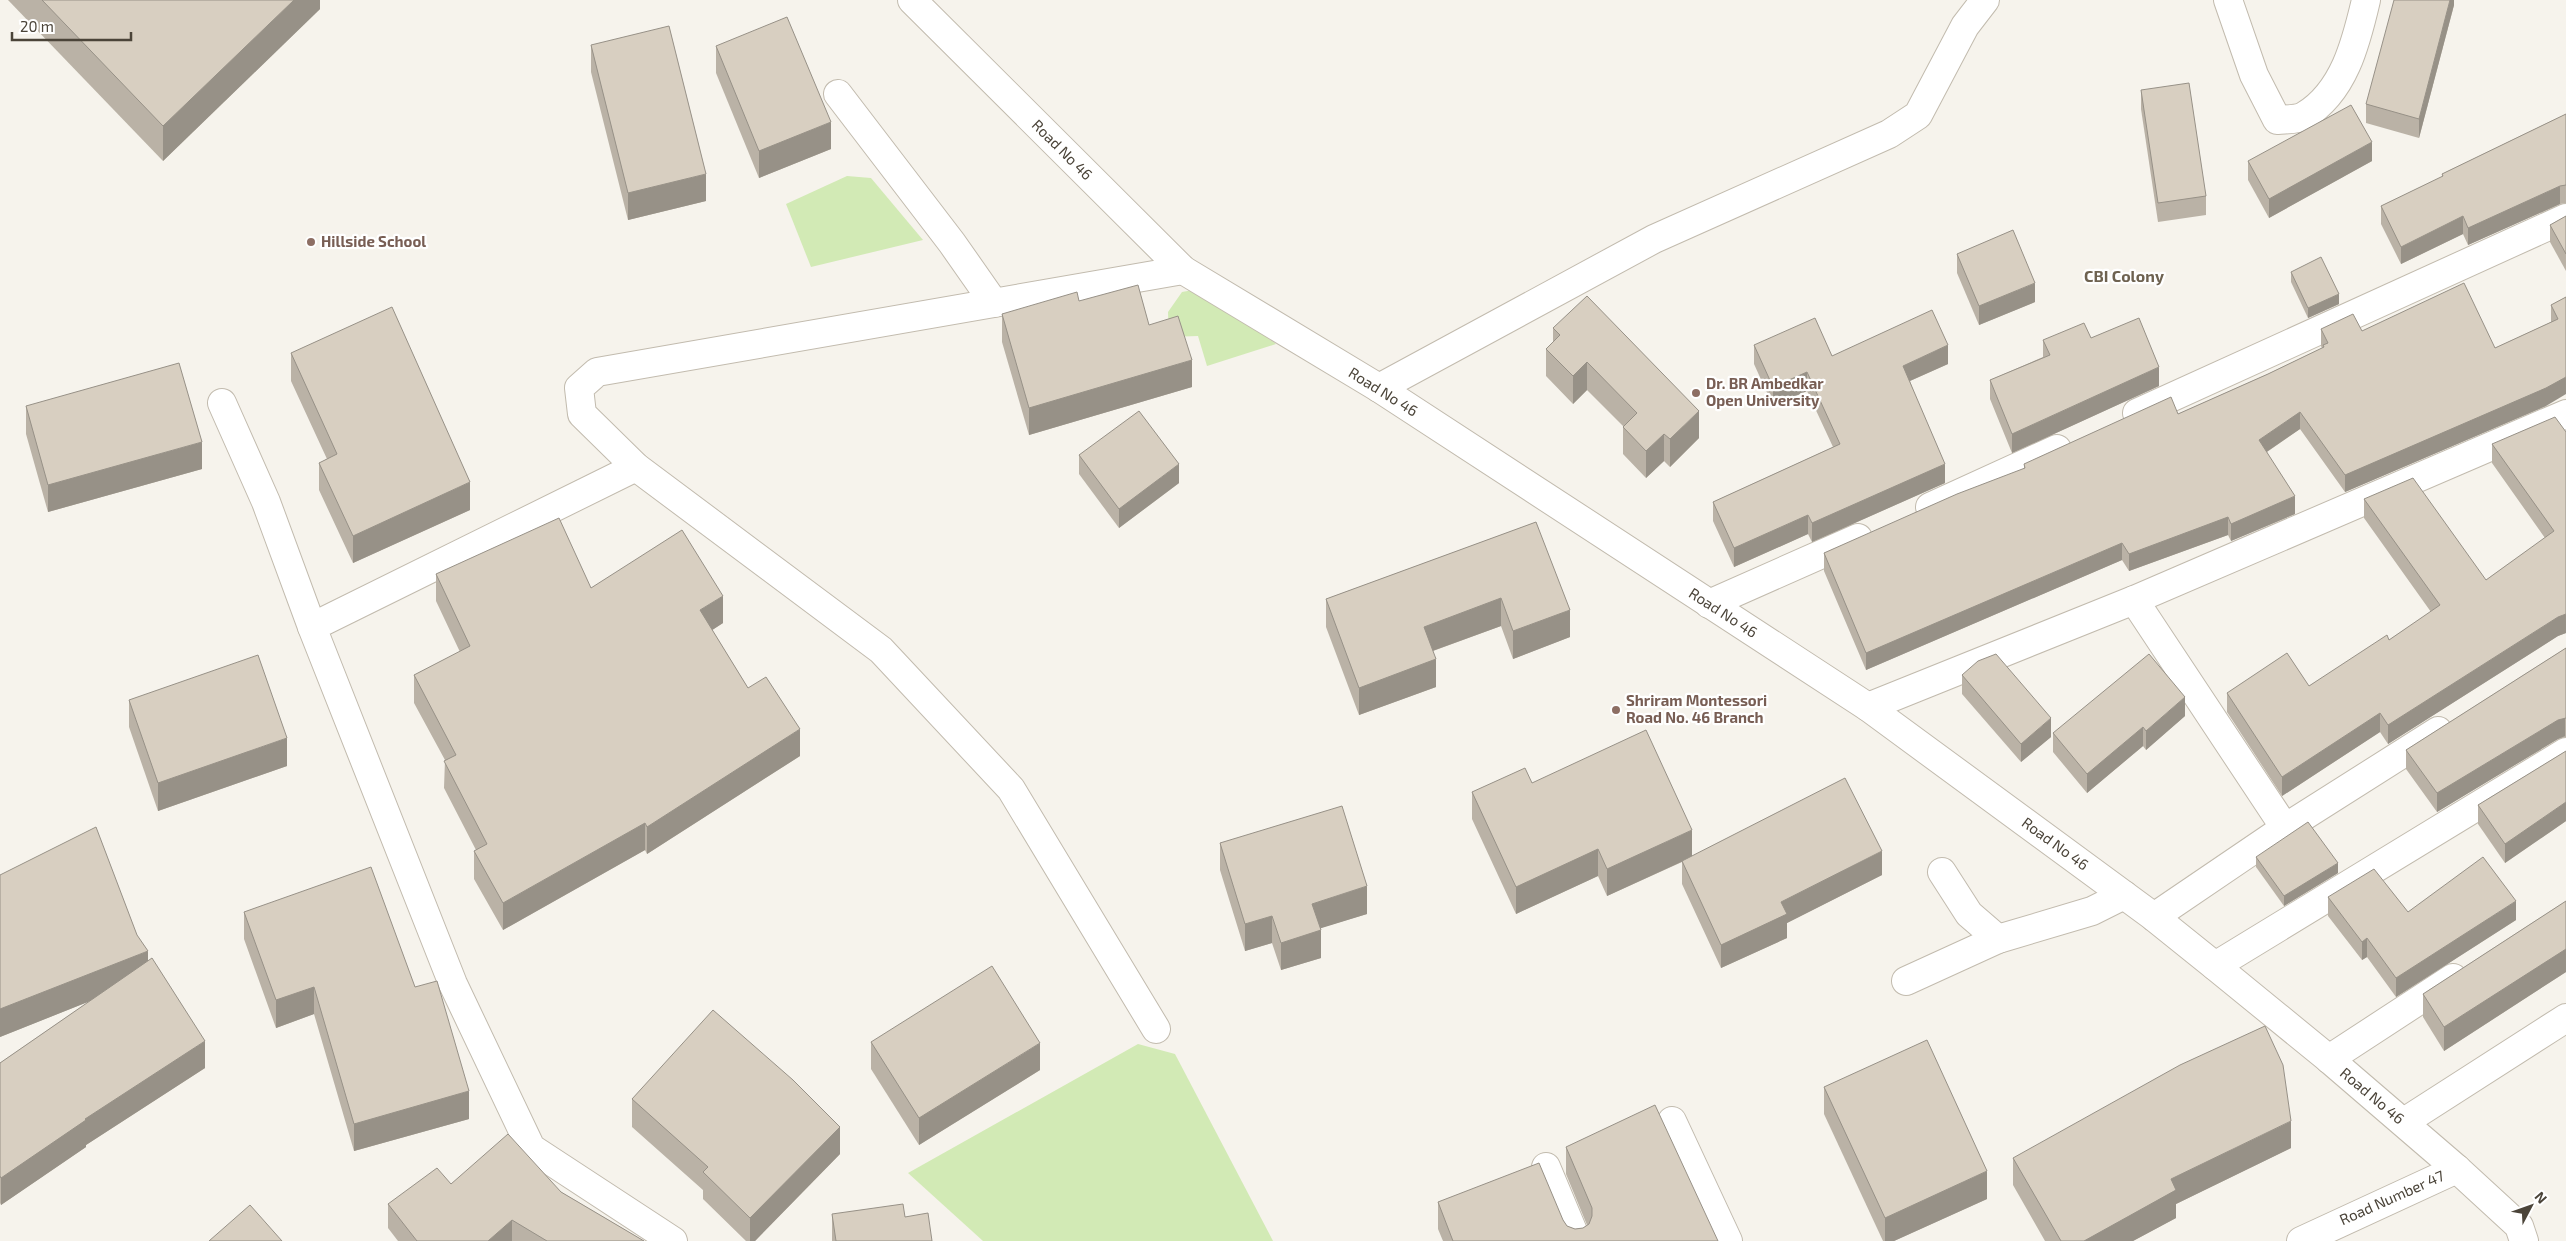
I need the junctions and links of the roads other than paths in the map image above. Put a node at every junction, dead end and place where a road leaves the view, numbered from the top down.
1 (912, 0) edge
2 (1985, 0) edge
3 (2228, 0) edge
4 (2366, 0) edge
5 (838, 94) dead end
6 (2566, 218) edge
7 (1183, 270) junction
8 (994, 303) junction
9 (1379, 388) junction
10 (222, 403) dead end
11 (2566, 414) edge
12 (2112, 424) edge
13 (2076, 441) edge
14 (636, 467) junction
15 (1904, 519) edge
16 (1877, 530) edge
17 (2134, 600) junction
18 (1709, 604) junction
19 (312, 627) junction
20 (1868, 707) junction
21 (2459, 718) edge
22 (2566, 752) edge
23 (2285, 828) junction
24 (1942, 872) dead end
25 (2124, 895) junction
26 (2154, 917) junction
27 (1998, 939) junction
28 (2476, 964) edge
29 (2215, 966) junction
30 (1906, 981) dead end
31 (2566, 1018) edge
32 (1156, 1029) dead end
33 (2329, 1059) junction
34 (1672, 1121) dead end
35 (2404, 1122) junction
36 (1546, 1167) dead end
37 (2457, 1169) junction
38 (673, 1241) edge
39 (1578, 1241) edge
40 (1728, 1241) edge
41 (2301, 1241) edge
42 (2524, 1241) edge

1 - 7 street, Road No 46
2 - 9 street
3 - 4 street
5 - 8 street
6 - 12 street
7 - 8 street
7 - 9 street, Road No 46
8 - 14 street
9 - 18 street, Road No 46
10 - 19 street
11 - 17 street
13 - 15 street
14 - 19 street
14 - 32 street
16 - 18 street
17 - 20 street
17 - 23 street
18 - 20 street, Road No 46
19 - 38 street
20 - 25 street, Road No 46
21 - 23 street
22 - 29 street
23 - 26 street
24 - 27 street
25 - 26 street, Road No 46
25 - 27 street
26 - 29 street, Road No 46
27 - 30 street
28 - 33 street
29 - 33 street, Road No 46
31 - 35 street
33 - 35 street, Road No 46
34 - 40 street
35 - 37 street, Road No 46
36 - 39 street
37 - 41 street, Road Number 47
37 - 42 street, Road No 46

